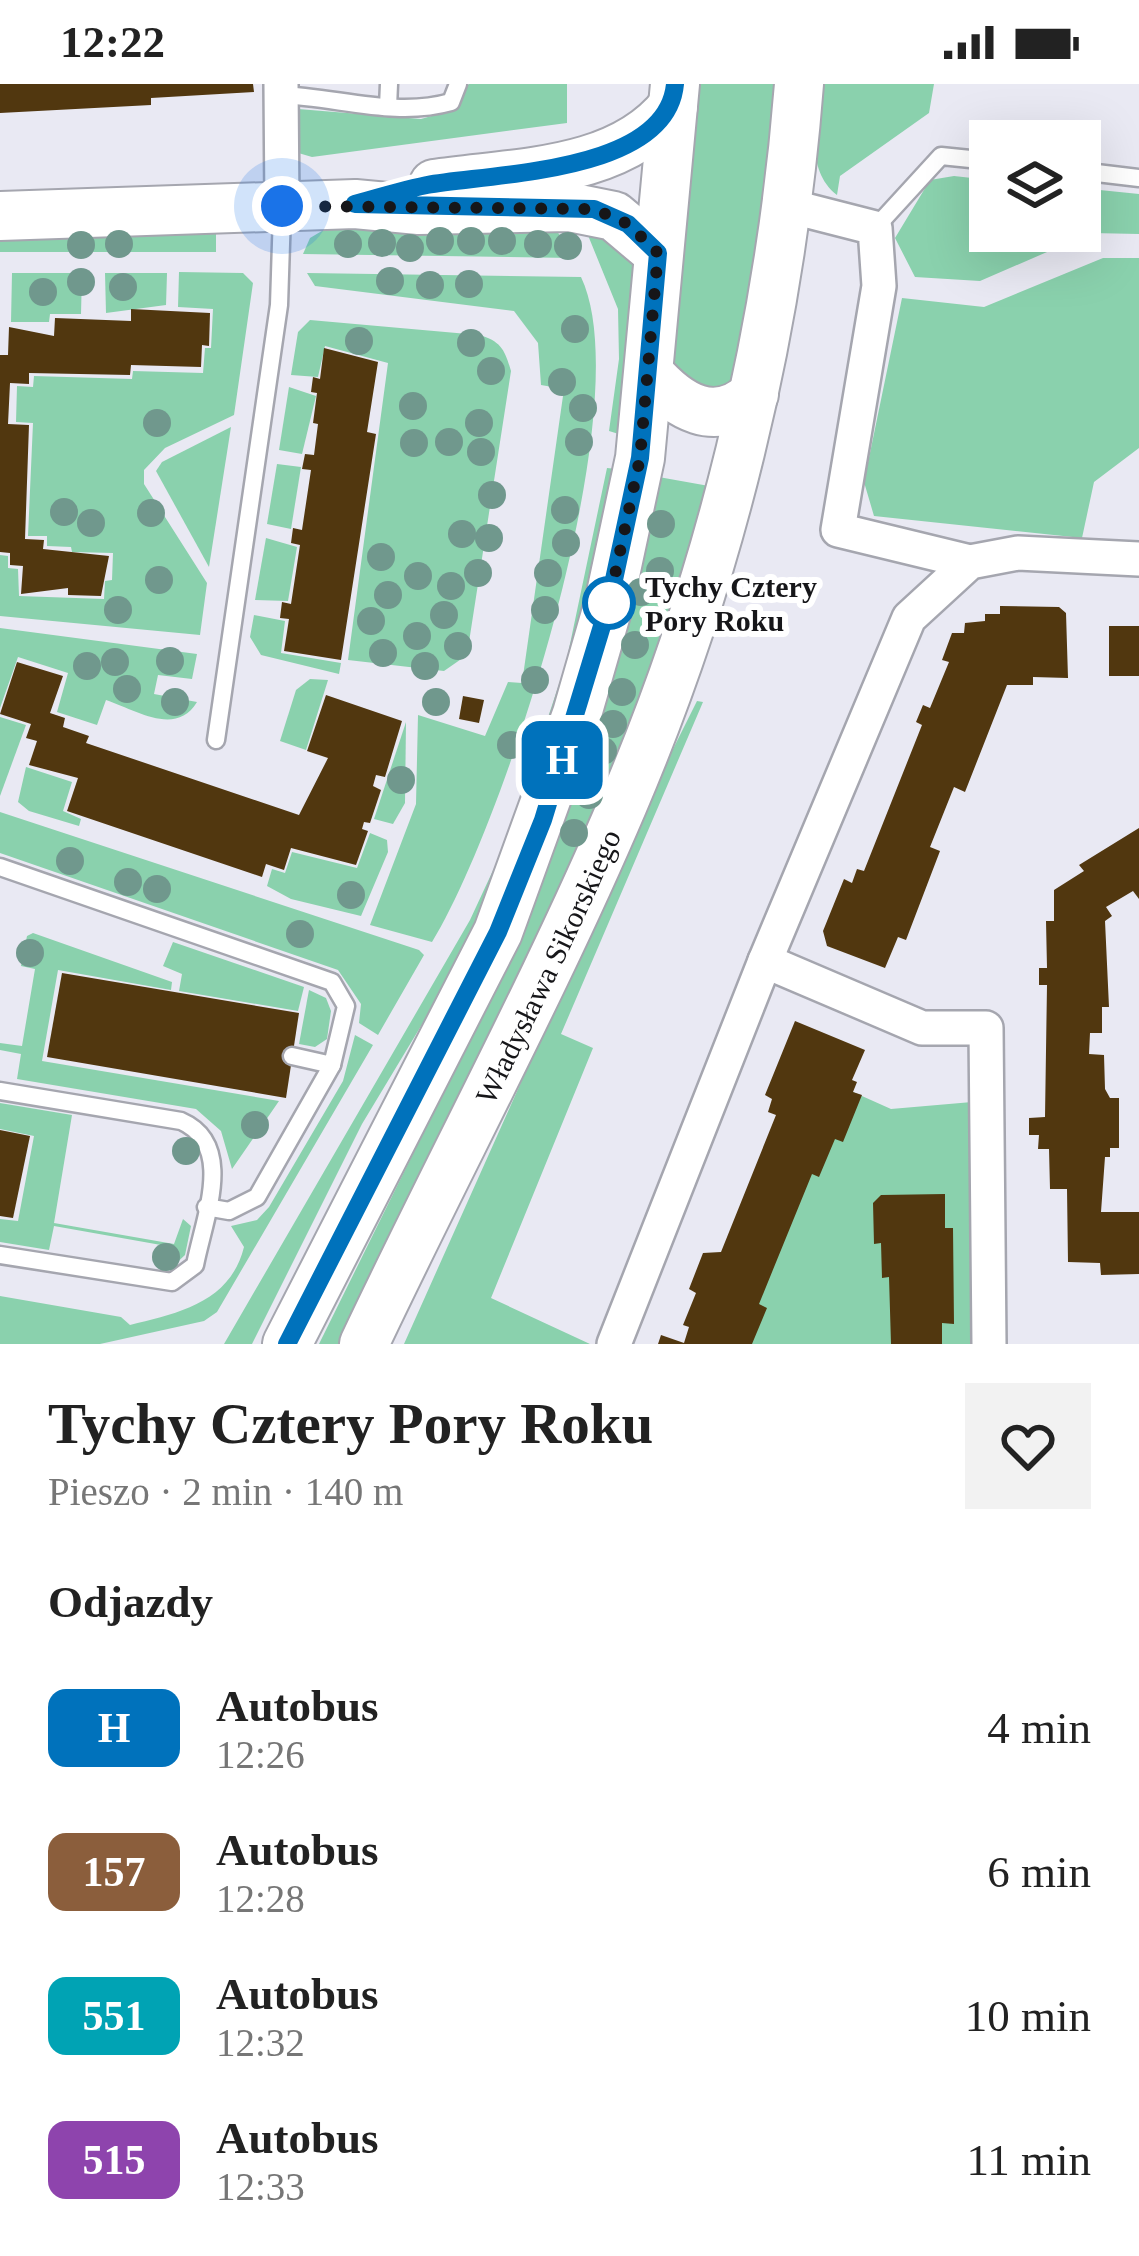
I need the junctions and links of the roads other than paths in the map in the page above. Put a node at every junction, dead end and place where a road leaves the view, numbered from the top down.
1 (389, 84) edge
2 (458, 84) edge
3 (799, 84) edge
4 (281, 90) edge
5 (674, 95) edge
6 (388, 107) junction
7 (969, 159) edge
8 (1101, 173) edge
9 (1139, 178) edge
10 (355, 204) junction
11 (282, 206) junction
12 (789, 206) junction
13 (0, 216) edge
14 (874, 228) junction
15 (658, 253) junction
16 (649, 374) junction
17 (754, 394) junction
18 (1139, 559) edge
19 (970, 562) junction
20 (216, 740) dead end
21 (0, 867) edge
22 (765, 961) junction
23 (292, 1056) dead end
24 (332, 1065) junction
25 (0, 1091) edge
26 (206, 1207) junction
27 (0, 1255) edge
28 (287, 1344) edge
29 (364, 1344) edge
30 (614, 1344) edge
31 (989, 1344) edge

1 - 6 lane
2 - 6 lane
3 - 12 street, Władysława Sikorskiego
4 - 6 lane
4 - 11 street
5 - 10 street
5 - 15 street, Władysława Sikorskiego
7 - 14 lane
8 - 9 lane
10 - 11 street
10 - 15 street
11 - 13 street
11 - 20 lane
12 - 14 street
12 - 17 street, Władysława Sikorskiego
14 - 19 street
15 - 16 street, Władysława Sikorskiego
16 - 17 street
16 - 28 street, Władysława Sikorskiego
17 - 29 street, Władysława Sikorskiego
18 - 19 street
19 - 22 street
21 - 24 lane
22 - 30 street
22 - 31 street
23 - 24 lane
24 - 26 lane
25 - 26 lane
26 - 27 lane

